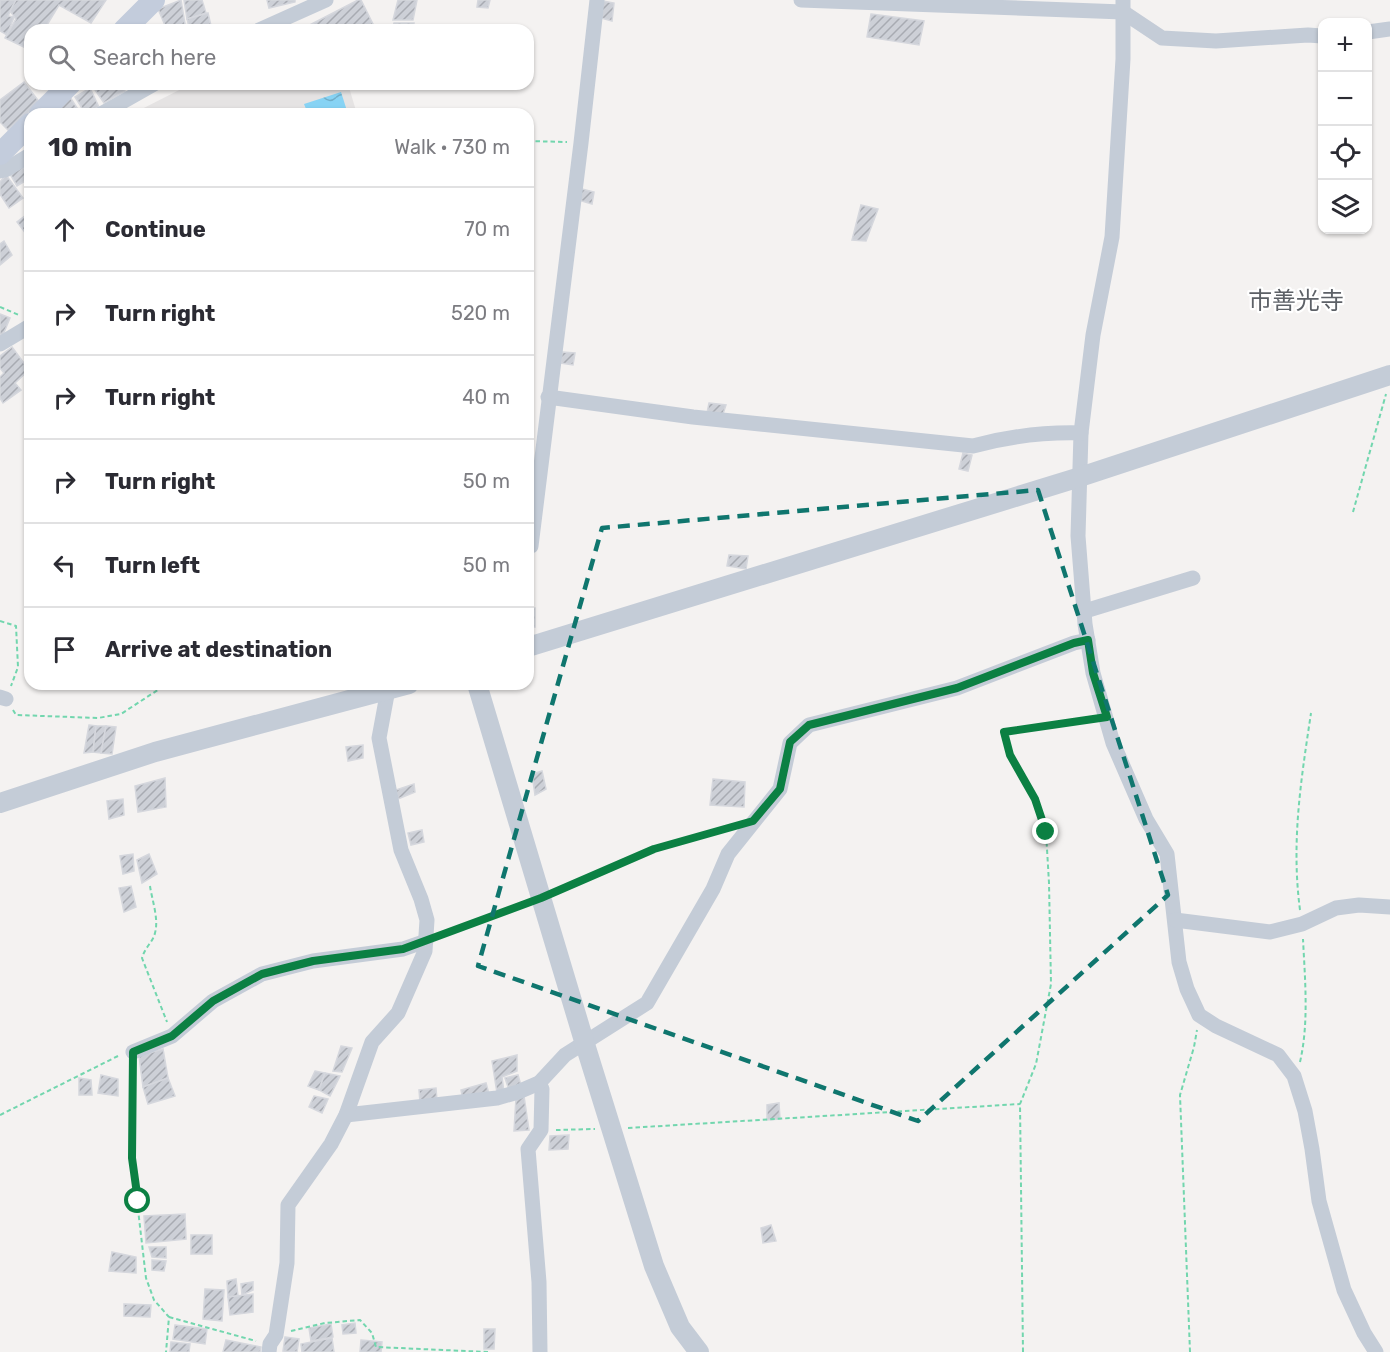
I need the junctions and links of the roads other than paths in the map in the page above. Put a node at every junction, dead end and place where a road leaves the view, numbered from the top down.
1 (326, 0) edge
2 (597, 0) edge
3 (801, 0) edge
4 (150, 2) edge
5 (1123, 6) edge
6 (130, 24) edge
7 (272, 24) edge
8 (1390, 29) edge
9 (1372, 31) edge
10 (1318, 36) edge
11 (64, 90) edge
12 (143, 90) edge
13 (46, 108) edge
14 (112, 108) edge
15 (24, 130) edge
16 (0, 154) edge
17 (24, 159) edge
18 (0, 171) edge
19 (24, 322) edge
20 (0, 344) edge
21 (1388, 382) edge
22 (548, 397) junction
23 (1081, 433) junction
24 (1080, 477) junction
25 (534, 520) edge
26 (1193, 578) dead end
27 (1085, 611) junction
28 (1088, 640) junction
29 (534, 645) edge
30 (377, 690) edge
31 (387, 690) edge
32 (479, 690) edge
33 (0, 803) edge
34 (1390, 907) edge
35 (1175, 920) junction
36 (426, 941) junction
37 (584, 1041) junction
38 (133, 1052) road end
39 (539, 1083) junction
40 (346, 1114) junction
41 (272, 1343) edge
42 (540, 1352) edge
43 (699, 1352) edge
44 (1376, 1352) edge

1 - 7 street
2 - 22 street
3 - 5 street
4 - 6 main road
5 - 10 street
5 - 23 street
8 - 9 street
11 - 13 main road
12 - 14 street
15 - 16 main road
17 - 18 street
19 - 20 street
21 - 24 street
22 - 23 street
22 - 25 street
23 - 24 street
24 - 27 street
24 - 29 street
26 - 27 street
27 - 28 street
28 - 35 street
28 - 37 street
30 - 33 street
31 - 36 street
32 - 37 street
34 - 35 street
35 - 44 street
36 - 38 street
36 - 40 street
37 - 39 street
37 - 43 street
39 - 40 street
39 - 42 street
40 - 41 street

